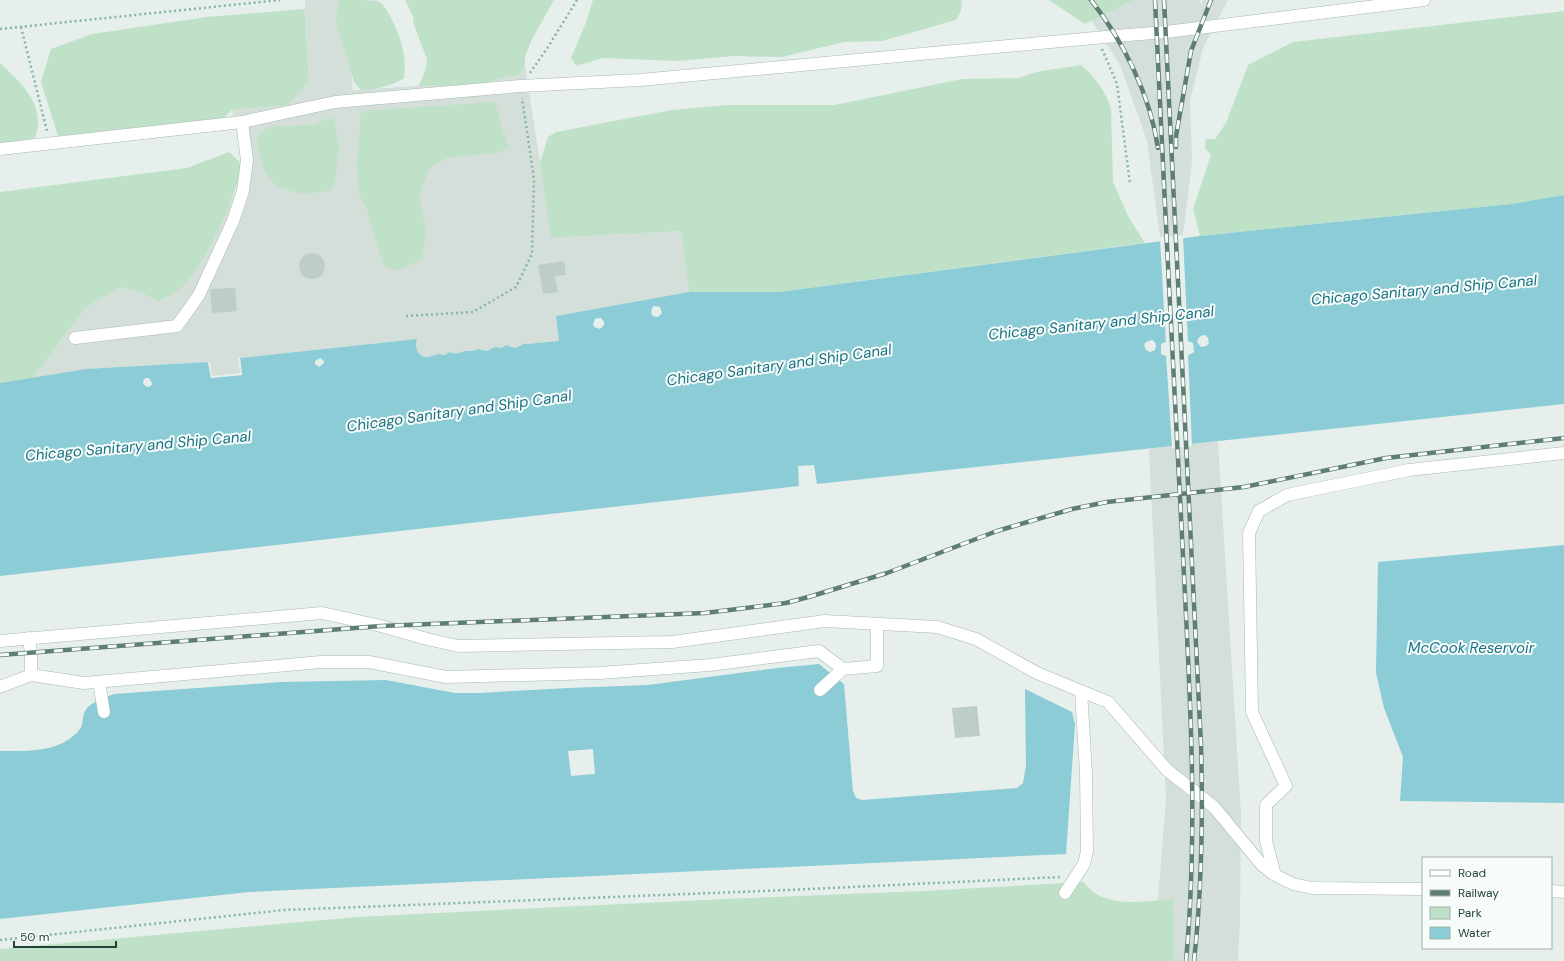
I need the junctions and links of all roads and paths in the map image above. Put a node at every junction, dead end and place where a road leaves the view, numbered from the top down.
1 (280, 0) edge
2 (577, 0) edge
3 (1424, 0) edge
4 (1364, 3) edge
5 (21, 27) junction
6 (0, 29) edge
7 (1097, 37) junction
8 (520, 86) junction
9 (242, 122) junction
10 (50, 144) junction
11 (0, 149) edge
12 (1130, 184) dead end
13 (406, 316) dead end
14 (75, 338) dead end
15 (1564, 453) edge
16 (877, 624) junction
17 (29, 638) junction
18 (0, 641) edge
19 (843, 669) junction
20 (31, 675) junction
21 (99, 682) junction
22 (0, 687) edge
23 (820, 690) dead end
24 (1081, 691) junction
25 (104, 712) dead end
26 (1275, 875) junction
27 (1076, 876) junction
28 (1422, 889) edge
29 (1552, 891) edge
30 (1564, 892) edge
31 (1065, 893) dead end
32 (0, 940) edge

1 - 5 path
2 - 8 path
3 - 4 lane
4 - 7 lane
5 - 6 path
5 - 10 path
7 - 8 lane
7 - 12 path
8 - 9 lane
8 - 13 path
9 - 10 lane
9 - 14 lane
10 - 11 lane
15 - 26 lane
16 - 17 lane
16 - 19 lane
16 - 24 lane
17 - 18 lane
17 - 20 lane
19 - 21 lane
19 - 23 lane
20 - 21 lane
20 - 22 lane
21 - 25 lane
24 - 26 lane
24 - 27 lane
26 - 28 lane
27 - 31 lane
27 - 32 path
29 - 30 lane

